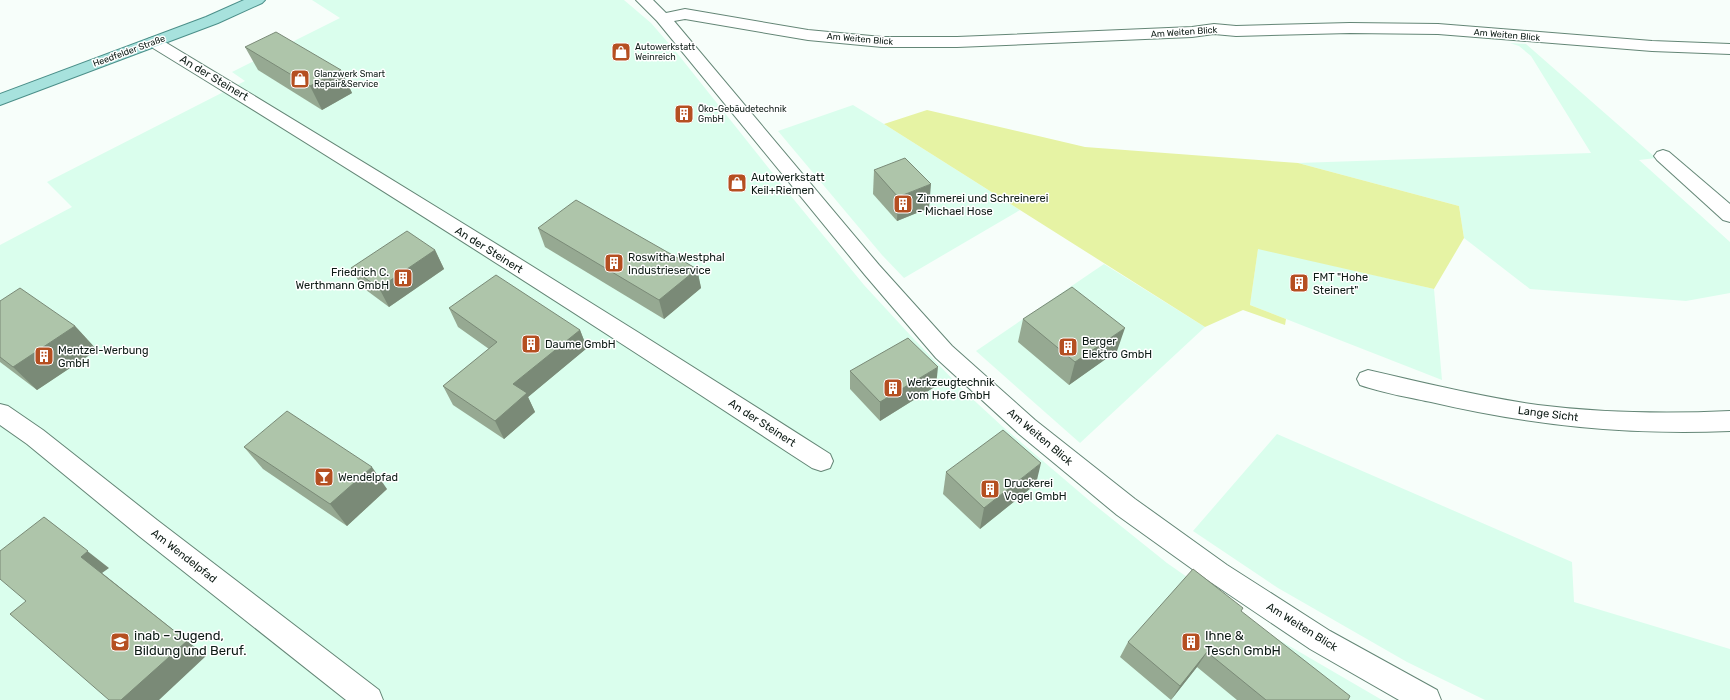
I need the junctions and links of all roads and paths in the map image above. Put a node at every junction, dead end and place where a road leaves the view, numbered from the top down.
1 (257, 0) edge
2 (644, 0) edge
3 (664, 18) junction
4 (154, 42) junction
5 (1730, 49) edge
6 (0, 100) edge
7 (1663, 156) dead end
8 (1730, 215) edge
9 (1368, 379) dead end
10 (0, 413) edge
11 (1730, 421) edge
12 (821, 462) dead end
13 (369, 700) edge
14 (1427, 700) edge

1 - 4 main road, Heedfelder Straße
2 - 3 street, Am Weiten Blick
3 - 5 street, Am Weiten Blick
3 - 14 street, Am Weiten Blick
4 - 6 main road, Heedfelder Straße
4 - 12 street, An der Steinert
7 - 8 street
9 - 11 street, Lange Sicht
10 - 13 street, Am Wendelpfad

